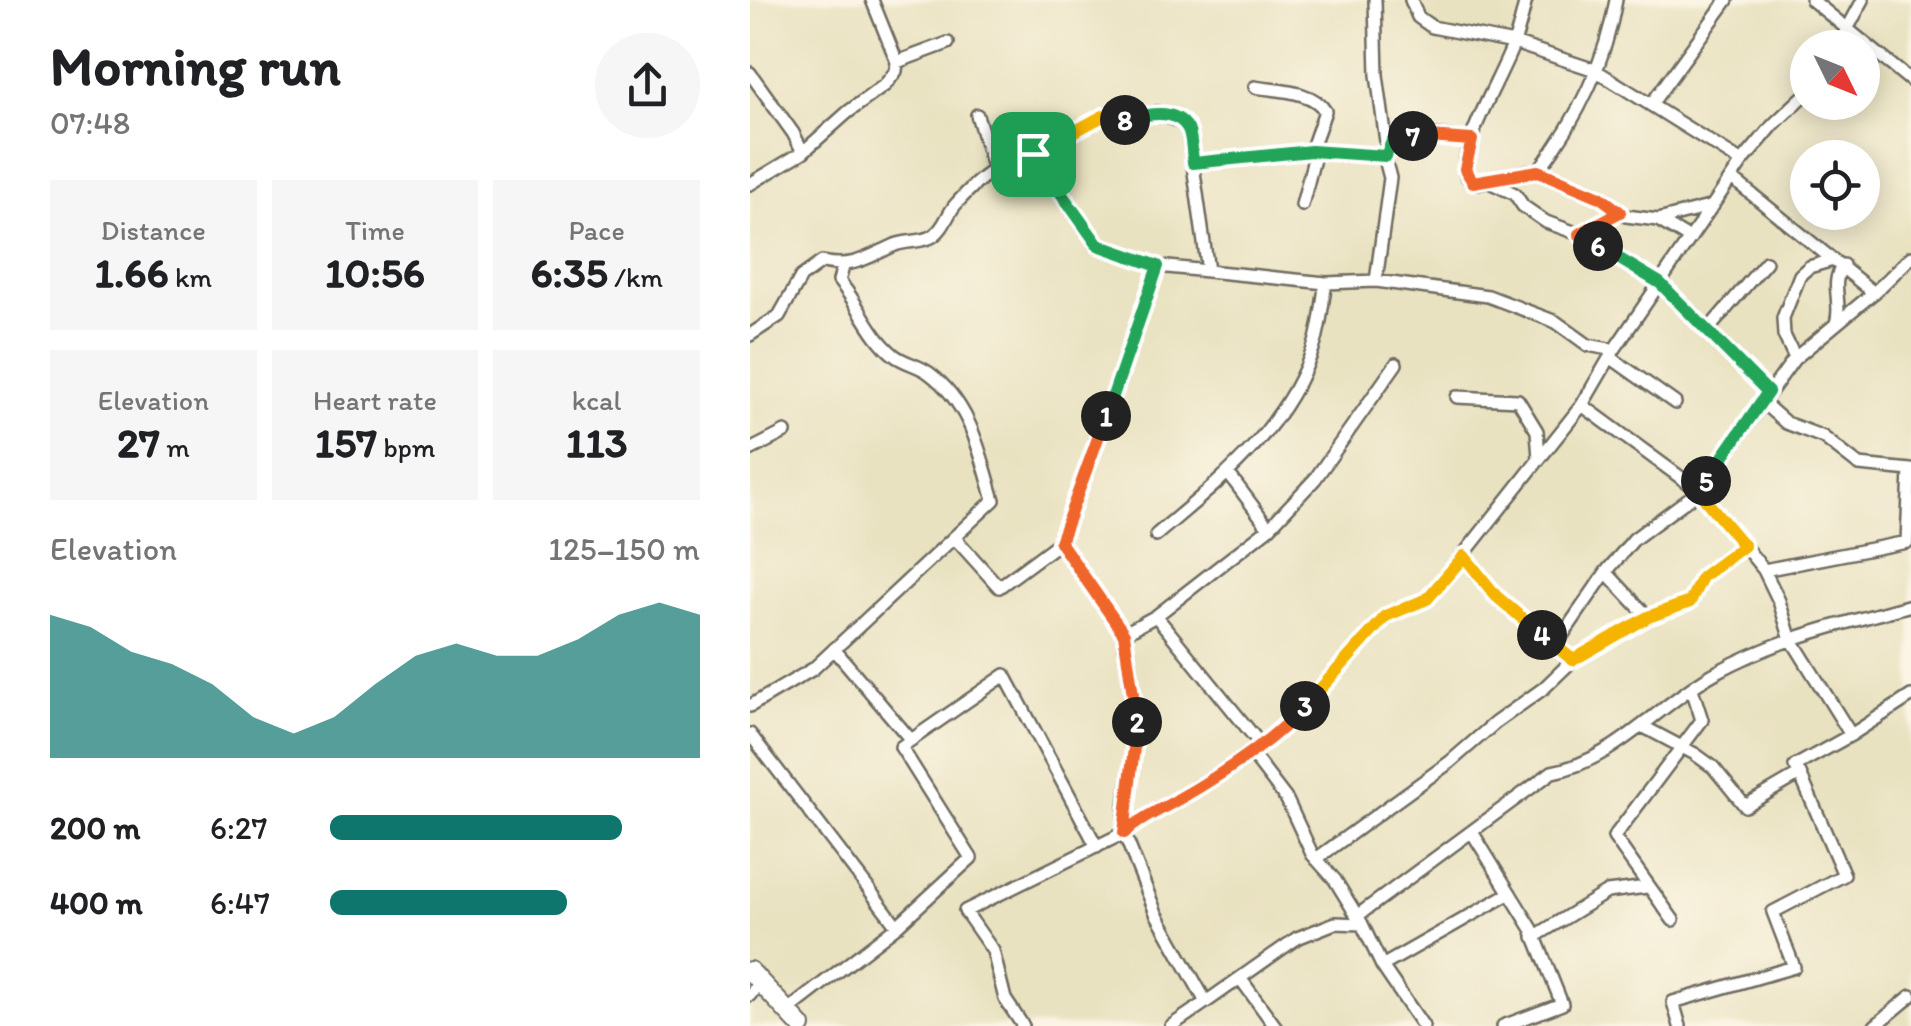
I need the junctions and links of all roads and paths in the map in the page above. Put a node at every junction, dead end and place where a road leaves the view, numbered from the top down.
1 (872, 0) edge
2 (1374, 0) edge
3 (1411, 0) edge
4 (1526, 0) edge
5 (1616, 0) edge
6 (1727, 0) edge
7 (1812, 0) edge
8 (1863, 0) edge
9 (1847, 30) edge
10 (1848, 30) edge
11 (948, 43) dead end
12 (1514, 43) junction
13 (1880, 56) edge
14 (897, 62) junction
15 (1595, 70) junction
16 (750, 74) edge
17 (1911, 81) edge
18 (1255, 87) dead end
19 (1652, 103) junction
20 (1790, 109) edge
21 (977, 115) dead end
22 (1472, 140) junction
23 (1313, 151) junction
24 (803, 152) junction
25 (1387, 152) junction
26 (1033, 154) junction
27 (1742, 162) junction
28 (1193, 163) junction
29 (993, 168) junction
30 (1535, 171) junction
31 (1733, 178) junction
32 (1487, 181) junction
33 (750, 184) edge
34 (1515, 194) junction
35 (1302, 206) dead end
36 (1713, 206) junction
37 (1620, 212) junction
38 (1658, 220) junction
39 (1579, 234) junction
40 (1690, 239) junction
41 (1911, 257) edge
42 (1766, 262) dead end
43 (1838, 263) junction
44 (1158, 266) junction
45 (843, 267) junction
46 (1208, 271) junction
47 (1376, 281) junction
48 (1326, 283) junction
49 (1660, 283) junction
50 (1874, 292) junction
51 (1836, 323) junction
52 (1707, 331) junction
53 (750, 334) edge
54 (1612, 354) junction
55 (1795, 358) junction
56 (1396, 364) dead end
57 (1457, 397) dead end
58 (1765, 397) junction
59 (1675, 402) dead end
60 (1582, 404) junction
61 (785, 432) dead end
62 (750, 450) edge
63 (1539, 458) junction
64 (1910, 470) edge
65 (1228, 474) junction
66 (1698, 491) junction
67 (1269, 528) junction
68 (1156, 535) dead end
69 (954, 537) junction
70 (1060, 542) junction
71 (1744, 546) junction
72 (1464, 556) junction
73 (1764, 570) junction
74 (1606, 572) junction
75 (1911, 604) edge
76 (1156, 616) junction
77 (1648, 617) junction
78 (1124, 634) junction
79 (1790, 637) junction
80 (1555, 646) junction
81 (834, 649) junction
82 (1573, 660) junction
83 (1692, 689) junction
84 (1911, 696) edge
85 (750, 706) edge
86 (1642, 726) junction
87 (750, 734) edge
88 (1851, 736) junction
89 (911, 740) junction
90 (1680, 746) junction
91 (1256, 749) junction
92 (1800, 774) junction
93 (1472, 832) junction
94 (1124, 833) junction
95 (1097, 847) junction
96 (1316, 859) junction
97 (1647, 887) junction
98 (1510, 893) junction
99 (1360, 920) junction
100 (1673, 920) dead end
101 (896, 926) junction
102 (1534, 938) junction
103 (1382, 966) junction
104 (1240, 978) junction
105 (753, 983) edge
106 (1911, 996) edge
107 (1206, 1002) junction
108 (788, 1011) junction
109 (801, 1026) edge
110 (1023, 1026) edge
111 (1171, 1026) edge
112 (1274, 1026) edge
113 (1423, 1026) edge
114 (1503, 1026) edge
115 (1680, 1026) edge
116 (1875, 1026) edge

1 - 14 street
2 - 25 street
3 - 12 street
4 - 12 street
5 - 15 street
6 - 19 street
7 - 9 street
8 - 10 street
11 - 14 street
12 - 15 street
12 - 22 street
13 - 17 street
14 - 24 street
15 - 19 street
15 - 30 street
16 - 24 street
18 - 23 street
19 - 27 street
20 - 27 street
21 - 29 street
22 - 25 street
22 - 32 street
23 - 25 street
23 - 28 street
23 - 35 street
24 - 33 street
25 - 47 street
26 - 28 street
26 - 29 street
26 - 44 street
27 - 31 street
28 - 46 street
29 - 45 street
30 - 32 street
30 - 34 street
30 - 37 street
31 - 36 street
31 - 43 street
32 - 34 street
34 - 39 street
36 - 38 street
36 - 40 street
37 - 38 street
37 - 39 street
38 - 40 street
39 - 49 street
40 - 49 street
41 - 50 street
42 - 52 street
43 - 50 street
43 - 51 street
43 - 55 street
44 - 46 street
44 - 70 street
45 - 53 street
45 - 69 street
46 - 48 street
47 - 48 street
47 - 54 street
48 - 65 street
49 - 52 street
49 - 54 street
50 - 51 street
51 - 55 street
52 - 58 street
54 - 59 street
54 - 60 street
55 - 58 street
56 - 67 street
57 - 63 street
58 - 64 street
58 - 66 street
60 - 63 street
60 - 66 street
61 - 62 street
63 - 72 street
64 - 73 street
65 - 67 street
65 - 68 street
66 - 71 street
66 - 74 street
67 - 76 street
69 - 70 street
69 - 81 street
70 - 78 street
71 - 73 street
71 - 77 street
72 - 80 street
72 - 91 street
73 - 79 street
74 - 77 street
74 - 80 street
75 - 79 street
76 - 78 street
76 - 91 street
77 - 82 street
78 - 94 street
79 - 83 street
79 - 88 street
80 - 82 street
81 - 85 street
81 - 89 street
82 - 96 street
83 - 86 street
83 - 90 street
84 - 88 street
86 - 90 street
86 - 93 street
87 - 101 street
88 - 92 street
89 - 95 street
89 - 101 street
90 - 92 street
90 - 97 street
91 - 94 street
91 - 96 street
92 - 115 street
93 - 98 street
93 - 99 street
94 - 95 street
94 - 107 street
95 - 110 street
96 - 99 street
97 - 100 street
97 - 102 street
98 - 102 street
98 - 103 street
99 - 103 street
99 - 104 street
101 - 108 street
102 - 114 street
103 - 113 street
104 - 107 street
104 - 112 street
105 - 108 street
106 - 116 street
107 - 111 street
108 - 109 street

